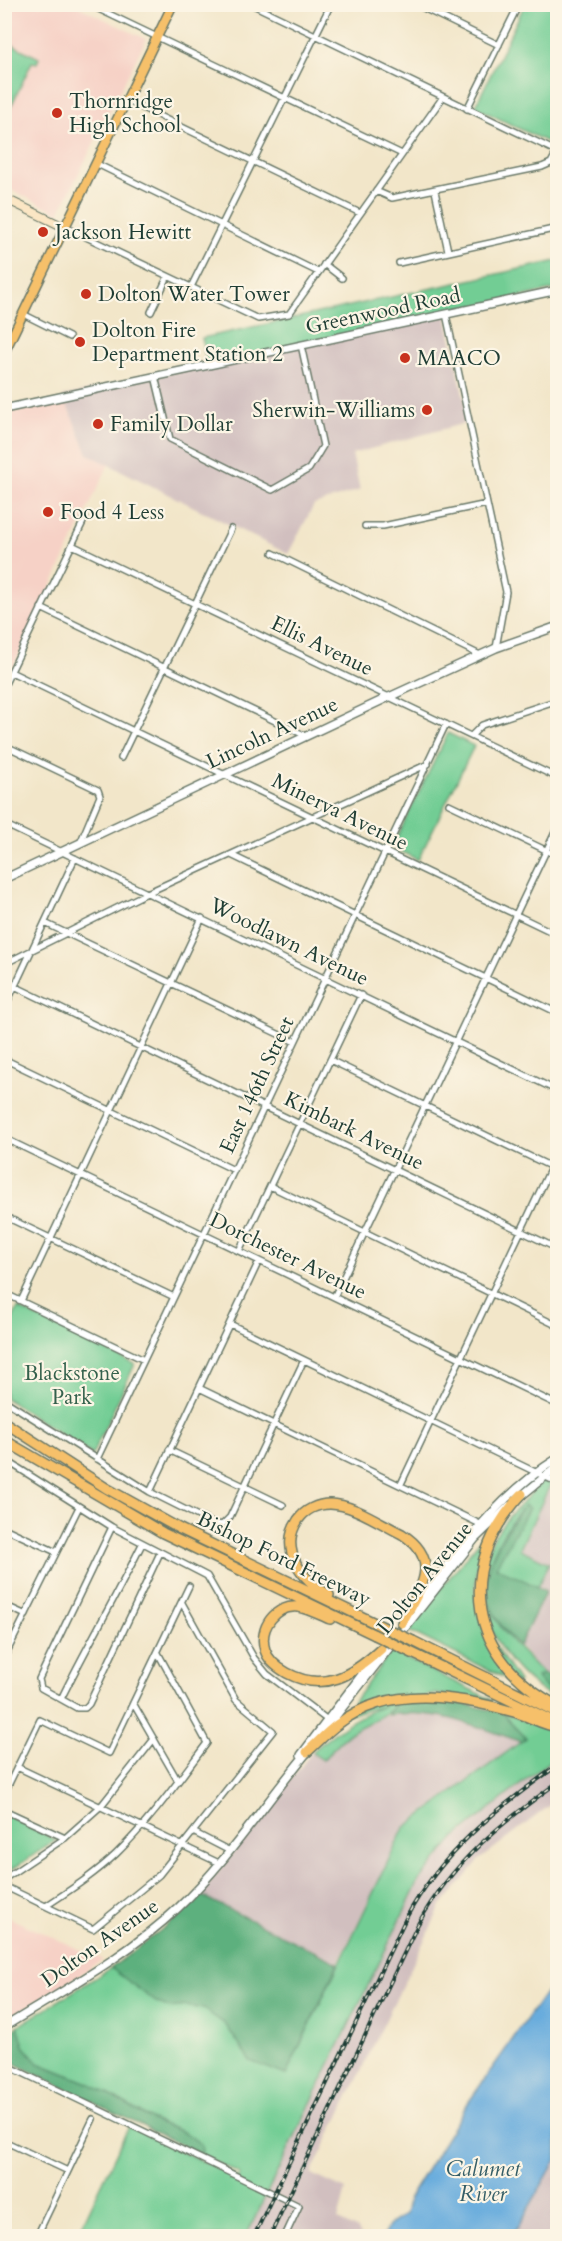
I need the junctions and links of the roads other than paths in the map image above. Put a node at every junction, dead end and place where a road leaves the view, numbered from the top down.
1 (87, 4) edge
2 (173, 4) edge
3 (250, 4) edge
4 (331, 4) edge
5 (415, 4) edge
6 (519, 4) edge
7 (315, 36) junction
8 (157, 37) junction
9 (499, 45) junction
10 (443, 97) junction
11 (285, 98) junction
12 (126, 100) junction
13 (467, 109) junction
14 (557, 152) edge
15 (402, 154) junction
16 (253, 162) junction
17 (96, 163) junction
18 (435, 190) junction
19 (376, 191) junction
20 (4, 198) edge
21 (360, 213) junction
22 (222, 225) junction
23 (64, 227) junction
24 (558, 228) edge
25 (448, 251) junction
26 (399, 262) dead end
27 (324, 264) junction
28 (318, 272) junction
29 (168, 276) junction
30 (342, 278) dead end
31 (190, 287) junction
32 (558, 290) edge
33 (151, 312) dead end
34 (23, 314) junction
35 (446, 314) junction
36 (69, 337) dead end
37 (301, 345) junction
38 (4, 353) edge
39 (156, 376) junction
40 (4, 409) edge
41 (487, 504) junction
42 (85, 518) dead end
43 (365, 526) dead end
44 (231, 529) dead end
45 (72, 544) junction
46 (273, 553) dead end
47 (197, 603) junction
48 (41, 608) junction
49 (558, 626) edge
50 (496, 648) junction
51 (480, 655) junction
52 (166, 667) junction
53 (11, 672) junction
54 (4, 686) edge
55 (389, 696) junction
56 (558, 700) edge
57 (446, 724) junction
58 (136, 731) junction
59 (304, 735) junction
60 (471, 736) junction
61 (4, 745) edge
62 (121, 758) dead end
63 (428, 764) junction
64 (224, 773) junction
65 (558, 778) edge
66 (449, 804) dead end
67 (311, 816) junction
68 (4, 824) edge
69 (558, 826) edge
70 (81, 841) junction
71 (546, 850) junction
72 (60, 851) junction
73 (386, 852) junction
74 (231, 855) junction
75 (558, 856) edge
76 (75, 858) junction
77 (4, 879) edge
78 (147, 892) junction
79 (356, 915) junction
80 (515, 915) junction
81 (202, 918) junction
82 (45, 922) junction
83 (66, 933) junction
84 (558, 935) edge
85 (32, 951) junction
86 (4, 964) edge
87 (326, 978) junction
88 (486, 978) junction
89 (4, 981) edge
90 (173, 983) junction
91 (15, 986) junction
92 (361, 995) junction
93 (4, 1010) edge
94 (558, 1013) edge
95 (456, 1041) junction
96 (295, 1042) junction
97 (142, 1047) junction
98 (4, 1059) edge
99 (330, 1060) junction
100 (558, 1091) edge
101 (265, 1105) junction
102 (425, 1106) junction
103 (112, 1110) junction
104 (300, 1122) junction
105 (4, 1137) edge
106 (558, 1153) edge
107 (551, 1167) junction
108 (234, 1170) junction
109 (395, 1170) junction
110 (558, 1170) edge
111 (82, 1174) junction
112 (270, 1186) junction
113 (4, 1216) edge
114 (520, 1231) junction
115 (365, 1232) junction
116 (204, 1234) junction
117 (52, 1238) junction
118 (558, 1249) edge
119 (238, 1251) junction
120 (259, 1261) junction
121 (4, 1293) edge
122 (491, 1294) junction
123 (174, 1297) junction
124 (334, 1297) junction
125 (21, 1301) junction
126 (230, 1324) junction
127 (558, 1326) edge
128 (460, 1358) junction
129 (144, 1360) junction
130 (304, 1360) junction
131 (200, 1388) junction
132 (4, 1400) edge
133 (558, 1405) edge
134 (430, 1421) junction
135 (4, 1422) edge
136 (274, 1423) junction
137 (4, 1440) edge
138 (169, 1450) junction
139 (558, 1458) edge
140 (4, 1459) edge
141 (97, 1459) junction
142 (558, 1466) edge
143 (541, 1475) junction
144 (558, 1483) edge
145 (401, 1484) junction
146 (244, 1487) junction
147 (150, 1492) junction
148 (522, 1494) junction
149 (283, 1505) dead end
150 (79, 1507) junction
151 (480, 1524) junction
152 (112, 1527) junction
153 (4, 1528) edge
154 (142, 1544) junction
155 (56, 1552) junction
156 (160, 1553) junction
157 (189, 1586) dead end
158 (182, 1603) junction
159 (4, 1605) edge
160 (26, 1615) junction
161 (372, 1622) junction
162 (402, 1623) junction
163 (371, 1633) junction
164 (381, 1649) junction
165 (158, 1653) junction
166 (4, 1658) edge
167 (61, 1699) junction
168 (134, 1703) junction
169 (558, 1706) edge
170 (558, 1713) edge
171 (329, 1721) junction
172 (558, 1725) edge
173 (154, 1739) junction
174 (308, 1752) junction
175 (295, 1765) junction
176 (17, 1767) junction
177 (178, 1781) junction
178 (4, 1794) edge
179 (101, 1806) junction
180 (4, 1810) edge
181 (142, 1826) junction
182 (195, 1833) junction
183 (65, 1839) junction
184 (184, 1846) junction
185 (228, 1850) junction
186 (219, 1863) junction
187 (4, 1879) edge
188 (4, 1887) edge
189 (46, 1906) junction
190 (4, 2027) edge
191 (4, 2064) edge
192 (93, 2119) dead end
193 (5, 2142) edge
194 (68, 2171) junction
195 (37, 2236) edge
196 (285, 2236) edge

1 - 8 street
2 - 8 main road
3 - 7 street
4 - 7 street
5 - 9 street
6 - 9 street
7 - 10 street
7 - 11 street
8 - 11 street
8 - 12 main road
9 - 13 street
10 - 13 street
10 - 15 street
11 - 15 street
11 - 16 street
12 - 16 street
12 - 17 main road
13 - 14 street
14 - 18 street
15 - 19 street
16 - 21 street
16 - 22 street
17 - 22 street
17 - 23 main road
18 - 19 street
18 - 25 street
19 - 21 street
20 - 23 main road
21 - 27 street
22 - 28 street
22 - 31 street
23 - 29 street
23 - 34 main road
24 - 25 street
25 - 26 street
27 - 28 street
27 - 30 street
28 - 31 street
29 - 31 street
29 - 33 street
32 - 35 street, Greenwood Road
34 - 36 street
34 - 38 main road
35 - 37 street, Greenwood Road
35 - 41 street
37 - 39 street, Greenwood Road
37 - 39 street
39 - 40 street, Greenwood Road
41 - 43 street
41 - 50 street
42 - 45 street
44 - 47 street
45 - 47 street, Ellis Avenue
45 - 48 street
46 - 51 street
47 - 52 street
47 - 55 street, Ellis Avenue
48 - 52 street
48 - 53 street
49 - 50 street, Lincoln Avenue
50 - 51 street, Lincoln Avenue
51 - 55 street, Lincoln Avenue
52 - 58 street
52 - 59 street
53 - 54 street
53 - 58 street, Minerva Avenue
55 - 57 street, Ellis Avenue
55 - 59 street, Lincoln Avenue
56 - 60 street
57 - 60 street, Ellis Avenue
57 - 63 street, East 146th Street
58 - 62 street
58 - 64 street, Minerva Avenue
59 - 64 street, Lincoln Avenue
60 - 65 street, Ellis Avenue
61 - 70 street
63 - 67 street
63 - 73 street, East 146th Street
64 - 67 street, Minerva Avenue
64 - 70 street, Lincoln Avenue
66 - 71 street
67 - 73 street, Minerva Avenue
67 - 74 street
68 - 72 street, Woodlawn Avenue
69 - 71 street
70 - 72 street, Lincoln Avenue
71 - 75 street
71 - 80 street
72 - 76 street, Woodlawn Avenue
72 - 77 street, Lincoln Avenue
73 - 79 street, East 146th Street
73 - 80 street, Minerva Avenue
74 - 78 street
74 - 79 street
76 - 78 street, Woodlawn Avenue
76 - 82 street
78 - 81 street, Woodlawn Avenue
78 - 83 street
79 - 87 street, East 146th Street
79 - 88 street
80 - 84 street, Minerva Avenue
80 - 88 street
81 - 87 street, Woodlawn Avenue
81 - 90 street
82 - 83 street
82 - 85 street
83 - 85 street
83 - 90 street
85 - 86 street
85 - 91 street
87 - 92 street, Woodlawn Avenue
87 - 96 street, East 146th Street
88 - 94 street
88 - 95 street
89 - 91 street, Kimbark Avenue
90 - 96 street
90 - 97 street
91 - 93 street
91 - 97 street, Kimbark Avenue
92 - 95 street, Woodlawn Avenue
92 - 99 street
95 - 100 street, Woodlawn Avenue
95 - 102 street
96 - 101 street, East 146th Street
97 - 101 street, Kimbark Avenue
97 - 103 street
98 - 103 street
99 - 102 street
99 - 104 street
101 - 104 street, Kimbark Avenue
101 - 108 street, East 146th Street
102 - 107 street
102 - 109 street
103 - 108 street
103 - 111 street
104 - 109 street, Kimbark Avenue
104 - 112 street
105 - 111 street, Dorchester Avenue
106 - 107 street
107 - 110 street
107 - 114 street
108 - 116 street, East 146th Street
109 - 114 street, Kimbark Avenue
109 - 115 street
111 - 116 street, Dorchester Avenue
111 - 117 street
112 - 115 street
112 - 119 street
113 - 117 street
114 - 118 street, Kimbark Avenue
114 - 122 street
115 - 122 street
115 - 124 street
116 - 119 street, Dorchester Avenue
116 - 123 street, East 146th Street
117 - 123 street
117 - 125 street
119 - 120 street, Dorchester Avenue
120 - 124 street, Dorchester Avenue
120 - 126 street
121 - 125 street
122 - 127 street
122 - 128 street
123 - 129 street, East 146th Street
124 - 128 street, Dorchester Avenue
125 - 129 street
126 - 130 street
126 - 131 street
128 - 133 street, Dorchester Avenue
128 - 134 street
129 - 141 street, East 146th Street
130 - 134 street
130 - 136 street
131 - 136 street
131 - 138 street
132 - 141 street
134 - 143 street
134 - 145 street
135 - 161 highway, Bishop Ford Freeway
136 - 145 street
136 - 146 street
137 - 163 highway, Bishop Ford Freeway
138 - 146 street
138 - 147 street
139 - 143 street
140 - 150 street
141 - 147 street
142 - 143 street
143 - 144 street
143 - 148 street, Dolton Avenue
143 - 151 street, Dolton Avenue
145 - 151 street
146 - 147 street
146 - 149 street
148 - 169 highway
148 - 171 street, Dolton Avenue
150 - 152 street
150 - 155 street
151 - 162 street, Dolton Avenue
152 - 154 street
152 - 167 street
153 - 155 street
154 - 156 street
154 - 167 street
155 - 160 street
156 - 167 street
156 - 171 street
157 - 158 street
158 - 165 street
158 - 182 street
159 - 160 street
160 - 166 street
161 - 162 highway
161 - 170 highway, Bishop Ford Freeway, bridge
162 - 164 street, Dolton Avenue
163 - 164 highway
163 - 172 highway, Bishop Ford Freeway, bridge
164 - 171 street, Dolton Avenue
165 - 168 street
165 - 177 street
168 - 173 street
168 - 176 street
171 - 174 street, Dolton Avenue
171 - 175 street, Dolton Avenue
172 - 174 highway
173 - 177 street
173 - 179 street
174 - 175 street, Dolton Avenue
175 - 185 street, Dolton Avenue
176 - 178 street
176 - 179 street
177 - 181 street
179 - 181 street
179 - 183 street
180 - 183 street
181 - 184 street
181 - 189 street
182 - 184 street
182 - 185 street
183 - 187 street
184 - 186 street
184 - 189 street
185 - 186 street, Dolton Avenue
186 - 190 street, Dolton Avenue
188 - 189 street
191 - 196 street
192 - 194 street
193 - 194 street
194 - 195 street

